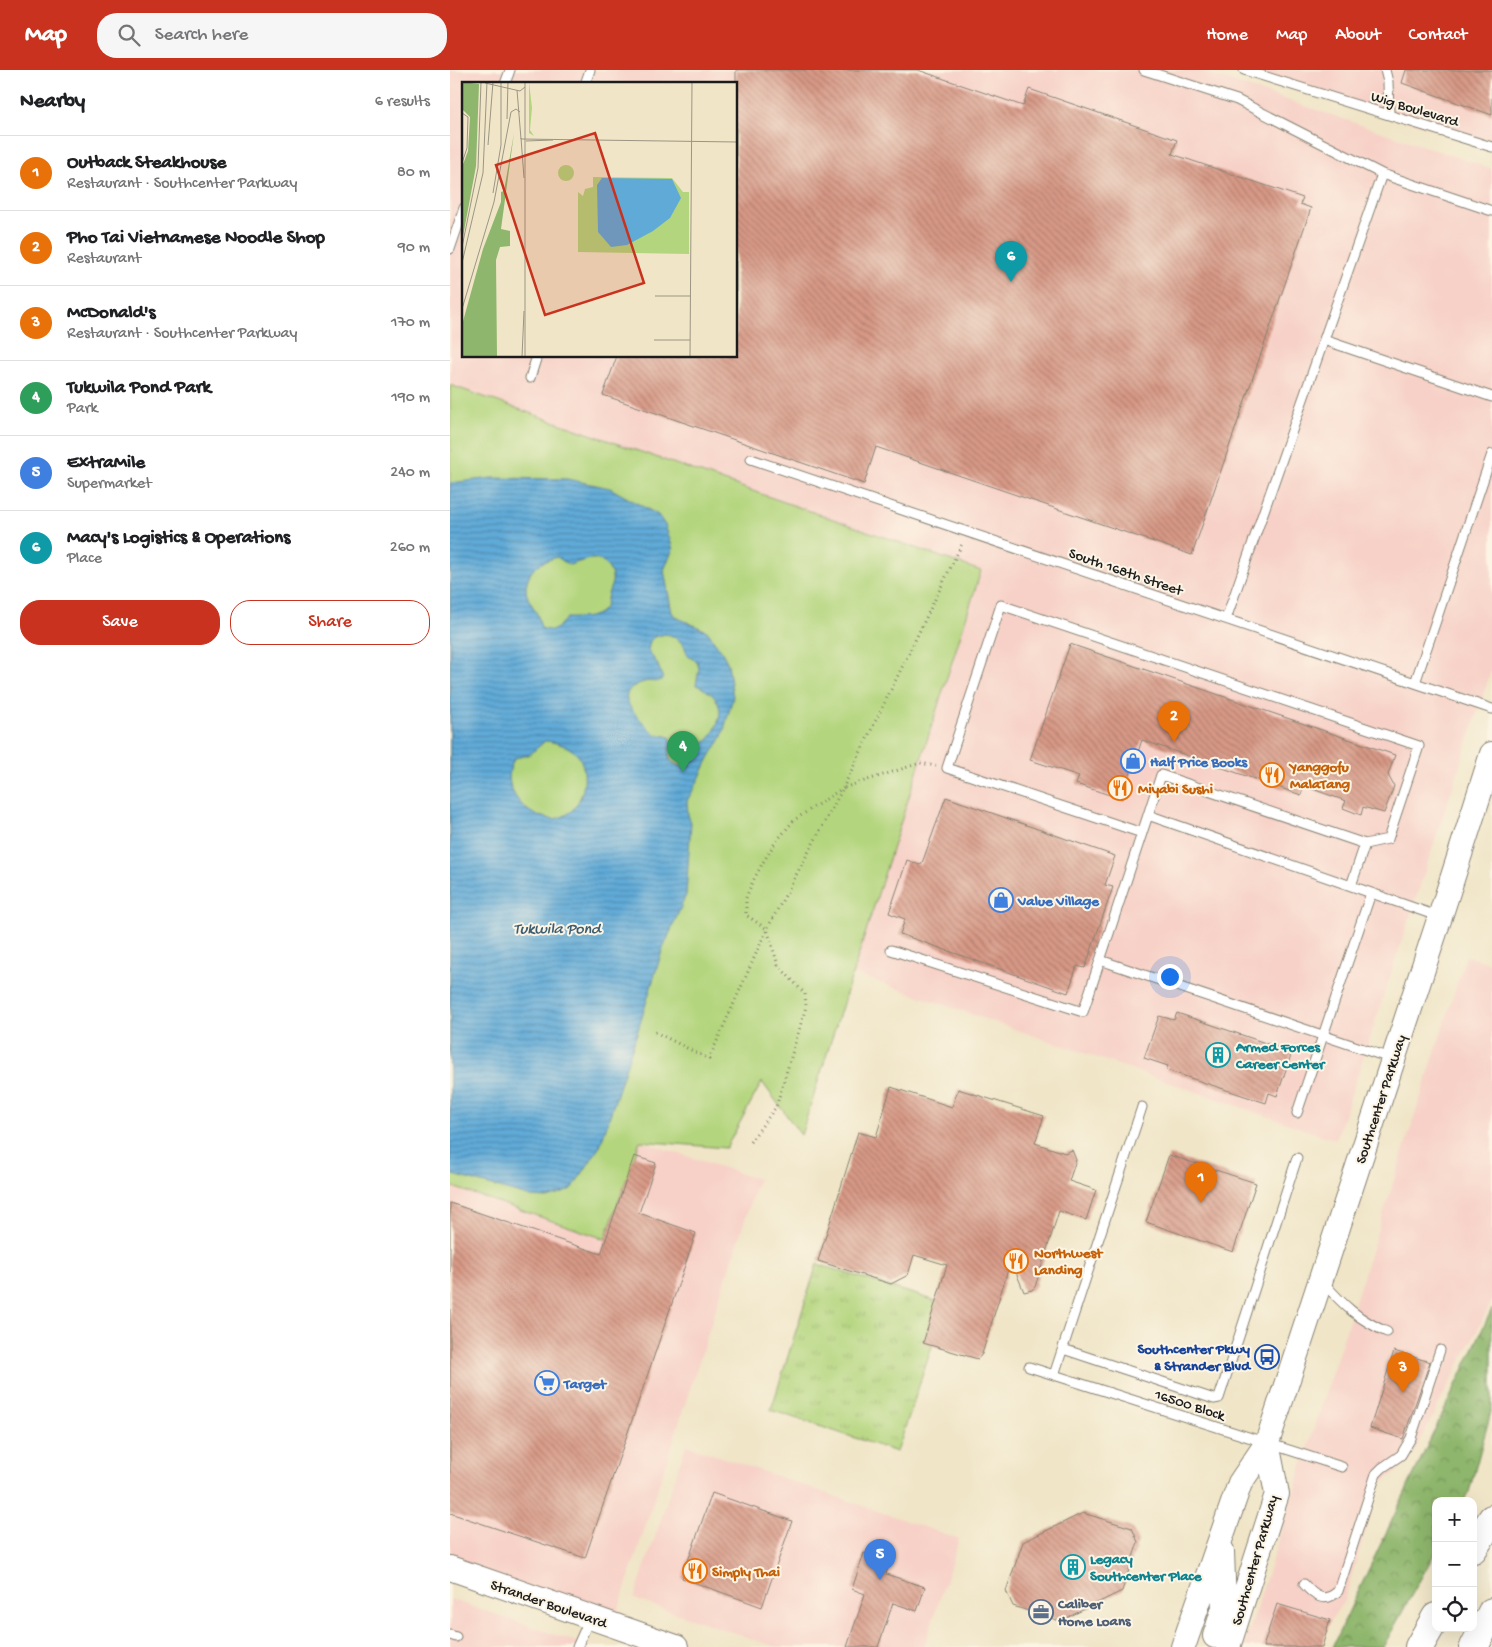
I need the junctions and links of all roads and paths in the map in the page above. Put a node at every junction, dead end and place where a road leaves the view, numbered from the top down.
1 (510, 70) edge
2 (590, 70) edge
3 (1144, 70) edge
4 (1244, 70) edge
5 (1385, 70) edge
6 (506, 82) edge
7 (586, 82) edge
8 (1389, 114) junction
9 (1492, 147) edge
10 (1382, 174) junction
11 (1492, 211) edge
12 (462, 214) edge
13 (450, 249) edge
14 (1324, 340) junction
15 (536, 358) edge
16 (530, 378) dead end
17 (1492, 397) edge
18 (1492, 454) edge
19 (751, 459) dead end
20 (967, 532) junction
21 (1226, 619) junction
22 (1415, 683) junction
23 (1492, 709) edge
24 (1492, 754) edge
25 (947, 768) junction
26 (843, 788) junction
27 (1148, 814) junction
28 (1142, 833) junction
29 (1365, 844) junction
30 (1351, 886) junction
31 (1371, 893) junction
32 (1440, 917) junction
33 (767, 929) junction
34 (890, 950) dead end
35 (1100, 960) junction
36 (655, 1032) dead end
37 (1323, 1035) junction
38 (1393, 1059) junction
39 (1142, 1107) dead end
40 (1297, 1113) dead end
41 (750, 1142) dead end
42 (1297, 1158) dead end
43 (1320, 1279) junction
44 (1387, 1332) dead end
45 (1063, 1348) junction
46 (1440, 1350) dead end
47 (1029, 1367) dead end
48 (1054, 1375) junction
49 (1267, 1443) junction
50 (1342, 1467) dead end
51 (1492, 1519) edge
52 (1222, 1537) junction
53 (1477, 1543) edge
54 (450, 1568) edge
55 (1304, 1584) dead end
56 (1492, 1612) edge
57 (590, 1618) junction
58 (1432, 1624) edge
59 (577, 1647) edge
60 (676, 1647) edge
61 (1183, 1647) edge
62 (1221, 1647) edge
63 (1228, 1647) edge
64 (1419, 1647) edge
65 (1474, 1647) edge

1 - 6 lane
2 - 7 lane
3 - 10 lane
4 - 8 lane, Wig Boulevard
5 - 8 lane
8 - 9 lane, Wig Boulevard
10 - 11 lane
10 - 14 lane
12 - 13 lane
14 - 17 lane
14 - 21 lane
15 - 16 lane
18 - 22 lane
19 - 20 lane, South 168th Street
20 - 21 lane, South 168th Street
20 - 26 path
21 - 22 lane, South 168th Street
22 - 23 lane, South 168th Street
24 - 32 main road, Southcenter Parkway
25 - 26 path
25 - 28 lane
25 - 29 lane
26 - 33 path
26 - 33 path
27 - 28 lane
27 - 29 lane
27 - 30 lane
28 - 35 lane
29 - 30 lane
30 - 31 lane
31 - 32 lane
31 - 37 lane
32 - 38 main road, Southcenter Parkway
33 - 36 path
33 - 41 path
34 - 35 lane
35 - 37 lane
37 - 38 lane
37 - 40 lane
38 - 43 main road, Southcenter Parkway
39 - 45 lane
42 - 45 lane
43 - 44 lane
43 - 49 main road, Southcenter Parkway
45 - 48 lane
46 - 55 lane
47 - 48 lane, 16500 Block
48 - 49 lane, 16500 Block
49 - 50 lane, 16500 Block
49 - 52 main road, Southcenter Parkway
49 - 63 main road, Southcenter Parkway
51 - 53 highway
52 - 61 main road, Southcenter Parkway
52 - 62 main road
54 - 57 main road, Strander Boulevard
56 - 65 highway
57 - 59 lane
57 - 60 main road, Strander Boulevard
58 - 64 highway

